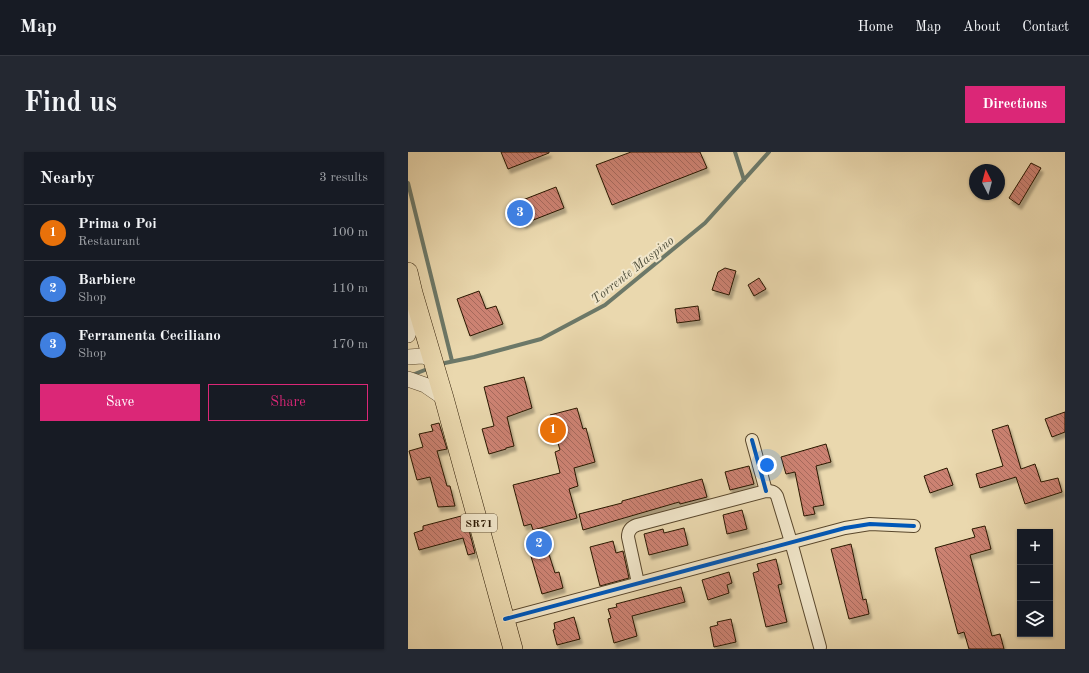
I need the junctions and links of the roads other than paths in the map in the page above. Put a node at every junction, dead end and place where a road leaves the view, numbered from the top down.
1 (408, 272) edge
2 (413, 293) junction
3 (408, 335) edge
4 (408, 357) edge
5 (432, 358) junction
6 (408, 379) edge
7 (444, 398) junction
8 (752, 440) dead end
9 (766, 491) junction
10 (914, 526) dead end
11 (791, 542) junction
12 (638, 583) junction
13 (505, 618) junction
14 (820, 647) dead end
15 (514, 649) edge

1 - 2 main road, SR71
2 - 3 street
2 - 5 main road, SR71
4 - 5 street
5 - 7 main road, SR71
6 - 7 street
7 - 13 main road, SR71
8 - 9 street
9 - 11 street
9 - 12 street
10 - 11 street
11 - 12 street
11 - 14 street
12 - 13 street
13 - 15 main road, SR71

